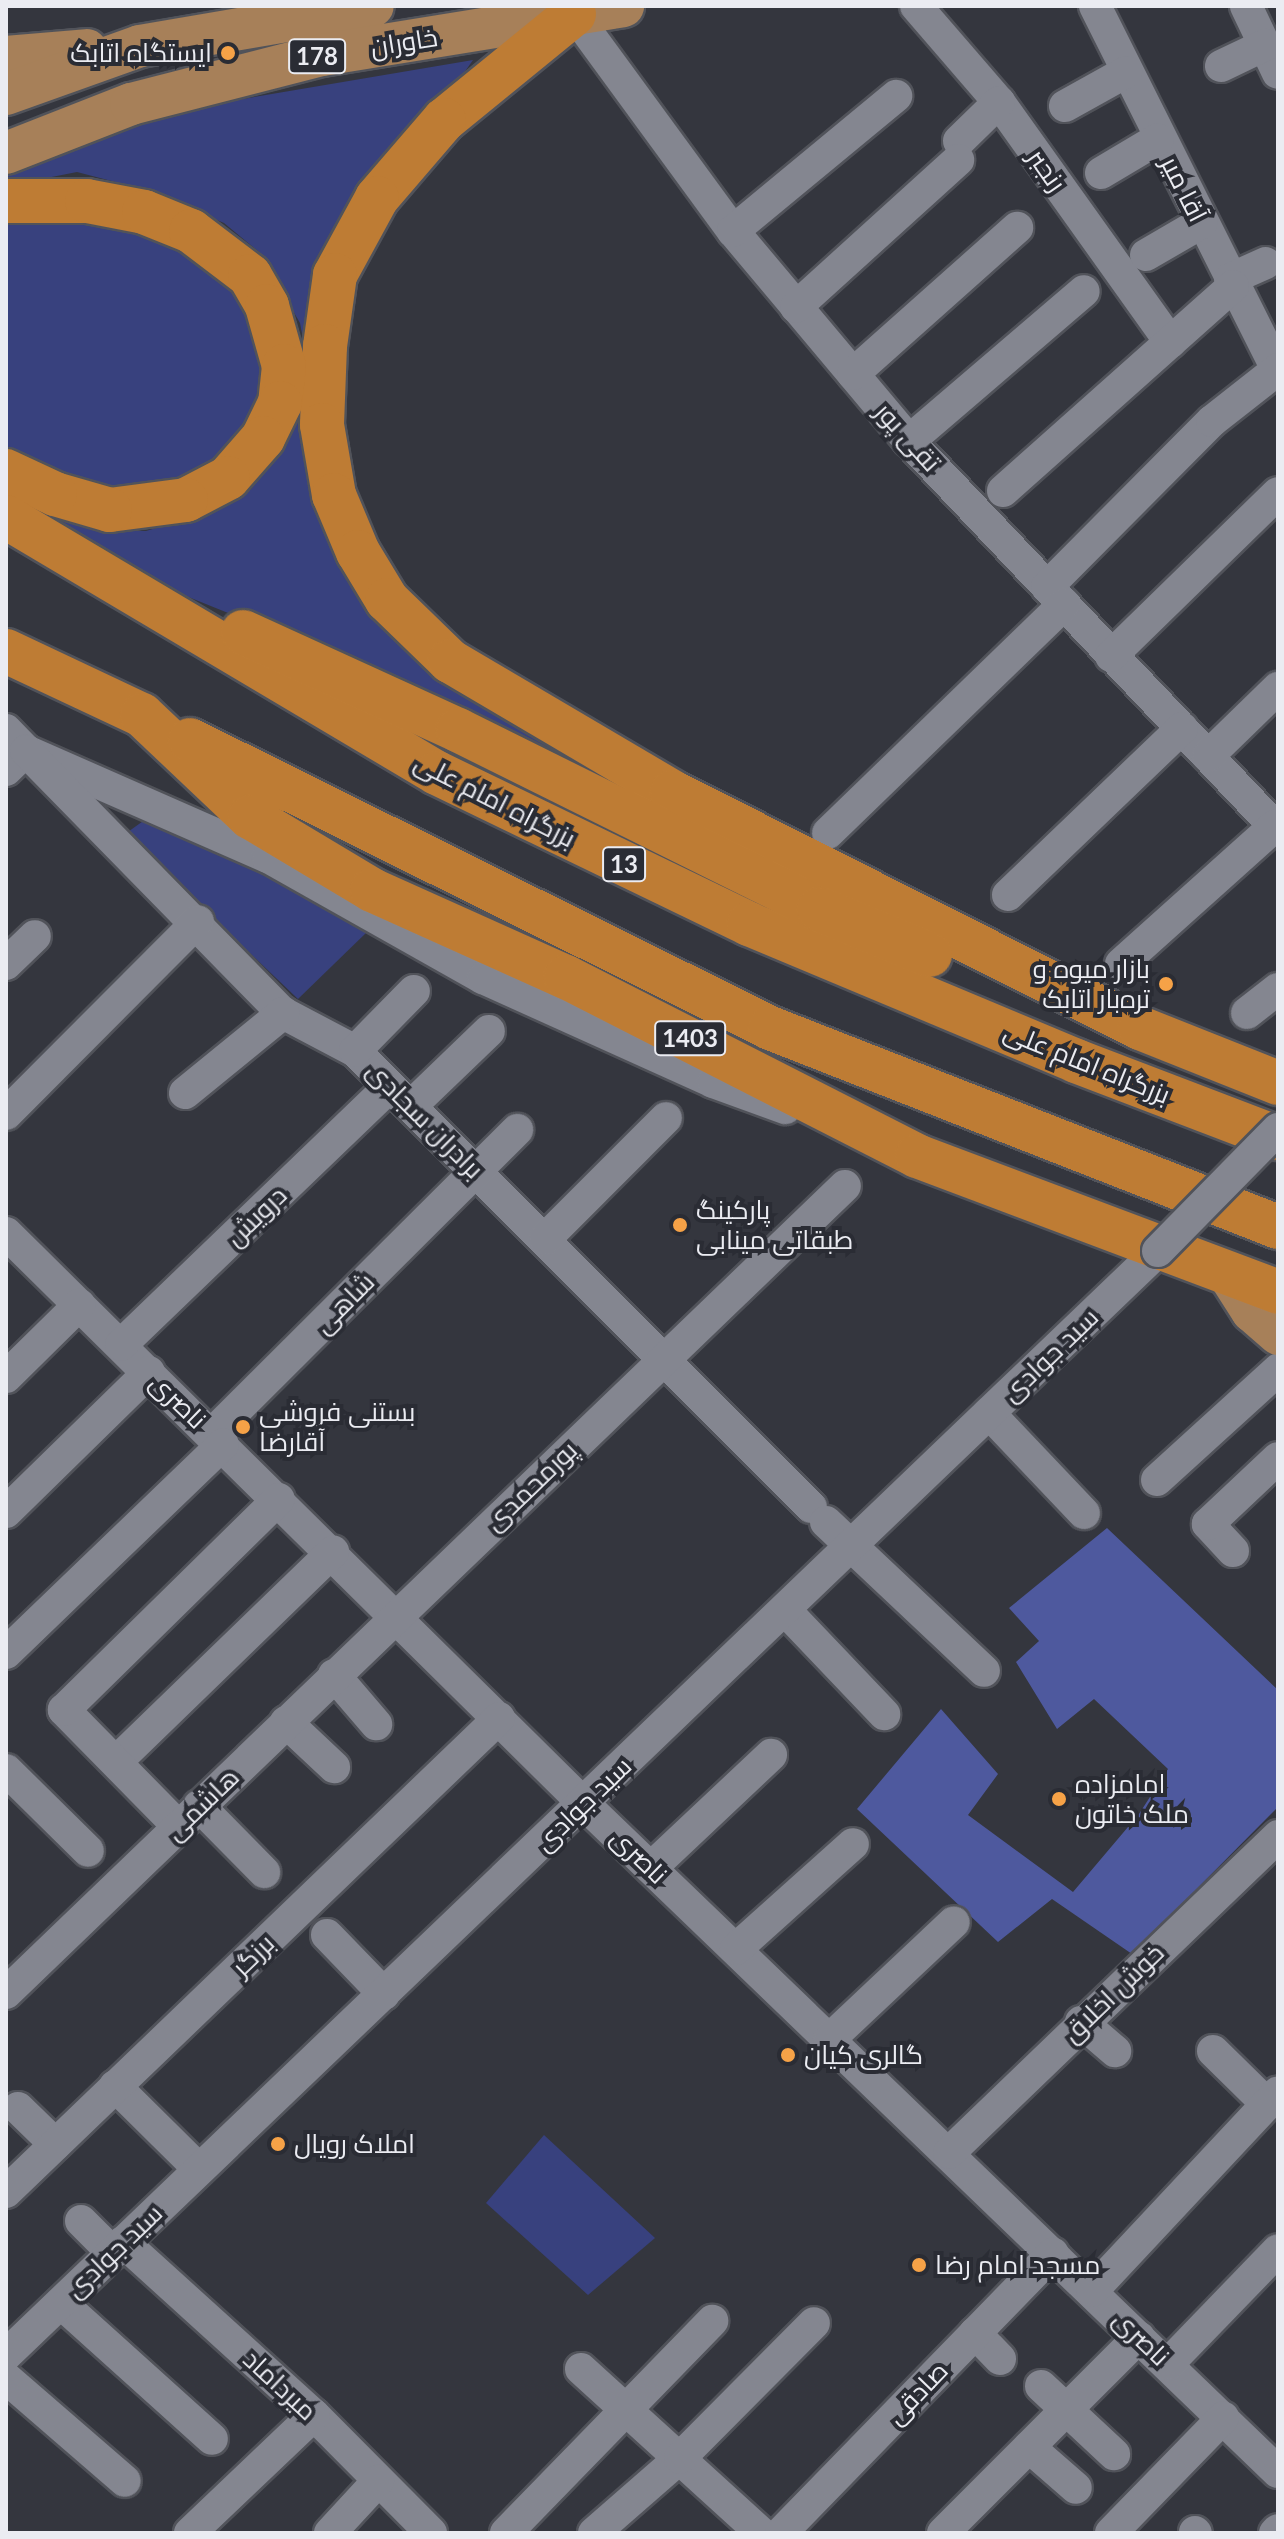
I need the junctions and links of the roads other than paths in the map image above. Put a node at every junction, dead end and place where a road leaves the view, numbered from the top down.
1 (373, 6) edge
2 (623, 6) edge
3 (916, 6) edge
4 (1095, 6) edge
5 (1246, 6) edge
6 (574, 14) junction
7 (140, 46) junction
8 (6, 57) edge
9 (1272, 59) edge
10 (1221, 66) dead end
11 (1126, 72) junction
12 (6, 94) edge
13 (896, 96) dead end
14 (999, 102) junction
15 (1065, 106) dead end
16 (1158, 139) junction
17 (6, 153) edge
18 (1101, 173) dead end
19 (6, 201) edge
20 (1201, 223) junction
21 (1017, 228) dead end
22 (733, 231) junction
23 (1146, 255) dead end
24 (1266, 263) dead end
25 (1231, 282) junction
26 (1084, 291) dead end
27 (796, 307) junction
28 (1170, 342) junction
29 (1277, 370) edge
30 (853, 374) junction
31 (909, 441) junction
32 (6, 471) edge
33 (1003, 491) dead end
34 (1275, 501) edge
35 (6, 517) edge
36 (120, 589) junction
37 (1056, 596) junction
38 (6, 616) edge
39 (6, 651) edge
40 (1111, 656) junction
41 (1278, 688) edge
42 (142, 715) junction
43 (1182, 728) junction
44 (13, 750) edge
45 (1208, 756) junction
46 (1276, 828) edge
47 (828, 833) dead end
48 (1008, 895) dead end
49 (198, 921) junction
50 (35, 936) dead end
51 (6, 964) edge
52 (1121, 964) dead end
53 (1278, 989) edge
54 (414, 991) dead end
55 (283, 1013) junction
56 (1247, 1013) dead end
57 (1140, 1028) junction
58 (489, 1031) dead end
59 (355, 1051) junction
60 (1278, 1083) edge
61 (185, 1093) dead end
62 (401, 1096) junction
63 (6, 1114) edge
64 (666, 1118) dead end
65 (1278, 1129) edge
66 (517, 1130) dead end
67 (1278, 1138) edge
68 (917, 1156) junction
69 (476, 1172) junction
70 (845, 1186) dead end
71 (1278, 1227) edge
72 (6, 1233) edge
73 (545, 1239) junction
74 (1158, 1251) junction
75 (1229, 1275) junction
76 (1278, 1292) edge
77 (79, 1305) junction
78 (1278, 1334) edge
79 (121, 1345) junction
80 (665, 1358) junction
81 (1278, 1370) edge
82 (149, 1372) junction
83 (6, 1377) edge
84 (989, 1413) junction
85 (217, 1439) junction
86 (1278, 1458) edge
87 (1157, 1480) dead end
88 (279, 1499) junction
89 (6, 1512) edge
90 (1084, 1513) dead end
91 (853, 1544) junction
92 (1233, 1551) dead end
93 (333, 1552) junction
94 (785, 1610) junction
95 (397, 1614) junction
96 (6, 1653) edge
97 (984, 1671) dead end
98 (334, 1675) junction
99 (884, 1714) dead end
100 (499, 1718) junction
101 (286, 1722) junction
102 (376, 1724) dead end
103 (771, 1755) dead end
104 (117, 1761) junction
105 (334, 1767) dead end
106 (6, 1770) edge
107 (584, 1804) junction
108 (189, 1816) junction
109 (1278, 1836) edge
110 (853, 1844) dead end
111 (88, 1851) dead end
112 (651, 1868) junction
113 (264, 1872) dead end
114 (954, 1922) dead end
115 (327, 1935) dead end
116 (736, 1949) junction
117 (6, 1993) edge
118 (384, 1994) junction
119 (1081, 2022) junction
120 (830, 2039) junction
121 (1115, 2051) dead end
122 (1213, 2051) dead end
123 (115, 2086) junction
124 (1272, 2098) edge
125 (18, 2108) dead end
126 (55, 2144) junction
127 (949, 2153) junction
128 (199, 2169) junction
129 (6, 2192) edge
130 (81, 2221) dead end
131 (118, 2248) junction
132 (1278, 2250) edge
133 (1053, 2253) junction
134 (1092, 2291) junction
135 (61, 2303) junction
136 (712, 2321) dead end
137 (814, 2323) dead end
138 (975, 2333) junction
139 (1139, 2337) junction
140 (6, 2355) edge
141 (1000, 2359) dead end
142 (1168, 2364) junction
143 (581, 2369) dead end
144 (6, 2378) edge
145 (1041, 2386) dead end
146 (626, 2409) junction
147 (1066, 2410) junction
148 (314, 2415) junction
149 (1223, 2418) junction
150 (212, 2439) dead end
151 (1029, 2447) junction
152 (1114, 2454) dead end
153 (680, 2458) junction
154 (1278, 2472) edge
155 (125, 2481) dead end
156 (378, 2481) junction
157 (1076, 2488) dead end
158 (956, 2529) edge
159 (190, 2533) edge
160 (330, 2533) edge
161 (431, 2533) edge
162 (506, 2533) edge
163 (594, 2533) edge
164 (761, 2533) edge
165 (781, 2533) edge
166 (1111, 2533) edge

1 - 7 main road, خاوران / 178
2 - 6 main road, خاوران / 178
3 - 14 street, رنجبر
4 - 11 street, آقا میر
5 - 9 street
6 - 17 main road, خاوران / 178
6 - 22 street, تقی پور
6 - 57 highway
7 - 8 main road
7 - 12 main road, خاوران / 178
9 - 10 street
11 - 15 street
11 - 16 street, آقا میر
13 - 22 street
14 - 27 street
14 - 28 street, رنجبر
16 - 18 street
16 - 20 street, آقا میر
19 - 32 highway
20 - 23 street
20 - 25 street, آقا میر
21 - 30 street
22 - 27 street, تقی پور
24 - 25 street
25 - 28 street
25 - 29 street, آقا میر
26 - 31 street
27 - 30 street, تقی پور
28 - 33 street
29 - 37 street
30 - 31 street, تقی پور
31 - 37 street, تقی پور
34 - 40 street
35 - 36 highway, بزرگراه امام علی / 13
36 - 57 highway
36 - 67 highway, بزرگراه امام علی / 13
37 - 40 street, تقی پور
37 - 47 street
38 - 42 highway
39 - 42 highway
40 - 43 street, تقی پور
41 - 45 street
42 - 68 highway, 1403
42 - 71 highway
43 - 45 street, تقی پور
43 - 48 street
44 - 49 street, برادران سجادی
44 - 68 street
45 - 46 street, تقی پور
46 - 52 street
49 - 55 street, برادران سجادی
49 - 63 street
50 - 51 street
53 - 56 street
54 - 59 street
55 - 59 street, برادران سجادی
55 - 61 street
57 - 60 highway
58 - 62 street, درویش
59 - 62 street, برادران سجادی
62 - 69 street, برادران سجادی
62 - 79 street, درویش
64 - 73 street
65 - 74 street, سید جوادی, bridge
66 - 69 street, شاهی
68 - 74 highway, 1403
69 - 73 street, برادران سجادی
69 - 85 street, شاهی
70 - 80 street, پورمحمدی
72 - 77 street, ناصری
73 - 80 street, برادران سجادی
74 - 75 highway, 1403
74 - 84 street, سید جوادی
75 - 76 highway, 1403
75 - 78 main road
77 - 79 street, ناصری
77 - 83 street
79 - 82 street, ناصری
80 - 91 street, برادران سجادی
80 - 95 street, پورمحمدی
81 - 87 street
82 - 85 street, ناصری
82 - 89 street
84 - 90 street
84 - 91 street, سید جوادی
85 - 88 street, ناصری
85 - 96 street, شاهی
86 - 92 street
88 - 93 street, ناصری
88 - 104 street
91 - 94 street, سید جوادی
91 - 97 street, برادران سجادی
93 - 95 street, ناصری
93 - 104 street
94 - 99 street
94 - 107 street, سید جوادی
95 - 98 street, هاشمی
95 - 100 street, ناصری
98 - 101 street, هاشمی
98 - 102 street
100 - 107 street, ناصری
100 - 123 street, برزگر
101 - 105 street
101 - 108 street, هاشمی
103 - 112 street
104 - 108 street
106 - 111 street
107 - 112 street, ناصری
107 - 118 street, سید جوادی
108 - 113 street
108 - 117 street, هاشمی
109 - 119 street, خوش اخلاق
110 - 116 street
112 - 116 street, ناصری
114 - 120 street
115 - 118 street
116 - 120 street, ناصری
118 - 128 street, سید جوادی
119 - 121 street
119 - 127 street, خوش اخلاق
120 - 127 street, ناصری
122 - 124 street
123 - 126 street, برزگر
123 - 128 street
124 - 134 street
125 - 126 street
126 - 129 street, برزگر
127 - 133 street, ناصری
128 - 131 street, سید جوادی
130 - 131 street, میرداماد
131 - 135 street, سید جوادی
131 - 148 street, میرداماد
132 - 142 street
133 - 134 street, ناصری
133 - 138 street, صادقی
134 - 139 street, ناصری
135 - 140 street, سید جوادی
135 - 150 street
136 - 146 street
137 - 153 street
138 - 141 street
138 - 165 street, صادقی
139 - 142 street, ناصری
139 - 147 street
142 - 149 street, ناصری
143 - 146 street
144 - 155 street
145 - 147 street
146 - 153 street
146 - 162 street
147 - 151 street
147 - 152 street
148 - 156 street, میرداماد
148 - 159 street
149 - 154 street, ناصری
149 - 166 street
151 - 157 street
151 - 158 street
153 - 163 street
153 - 164 street
156 - 160 street
156 - 161 street, میرداماد

